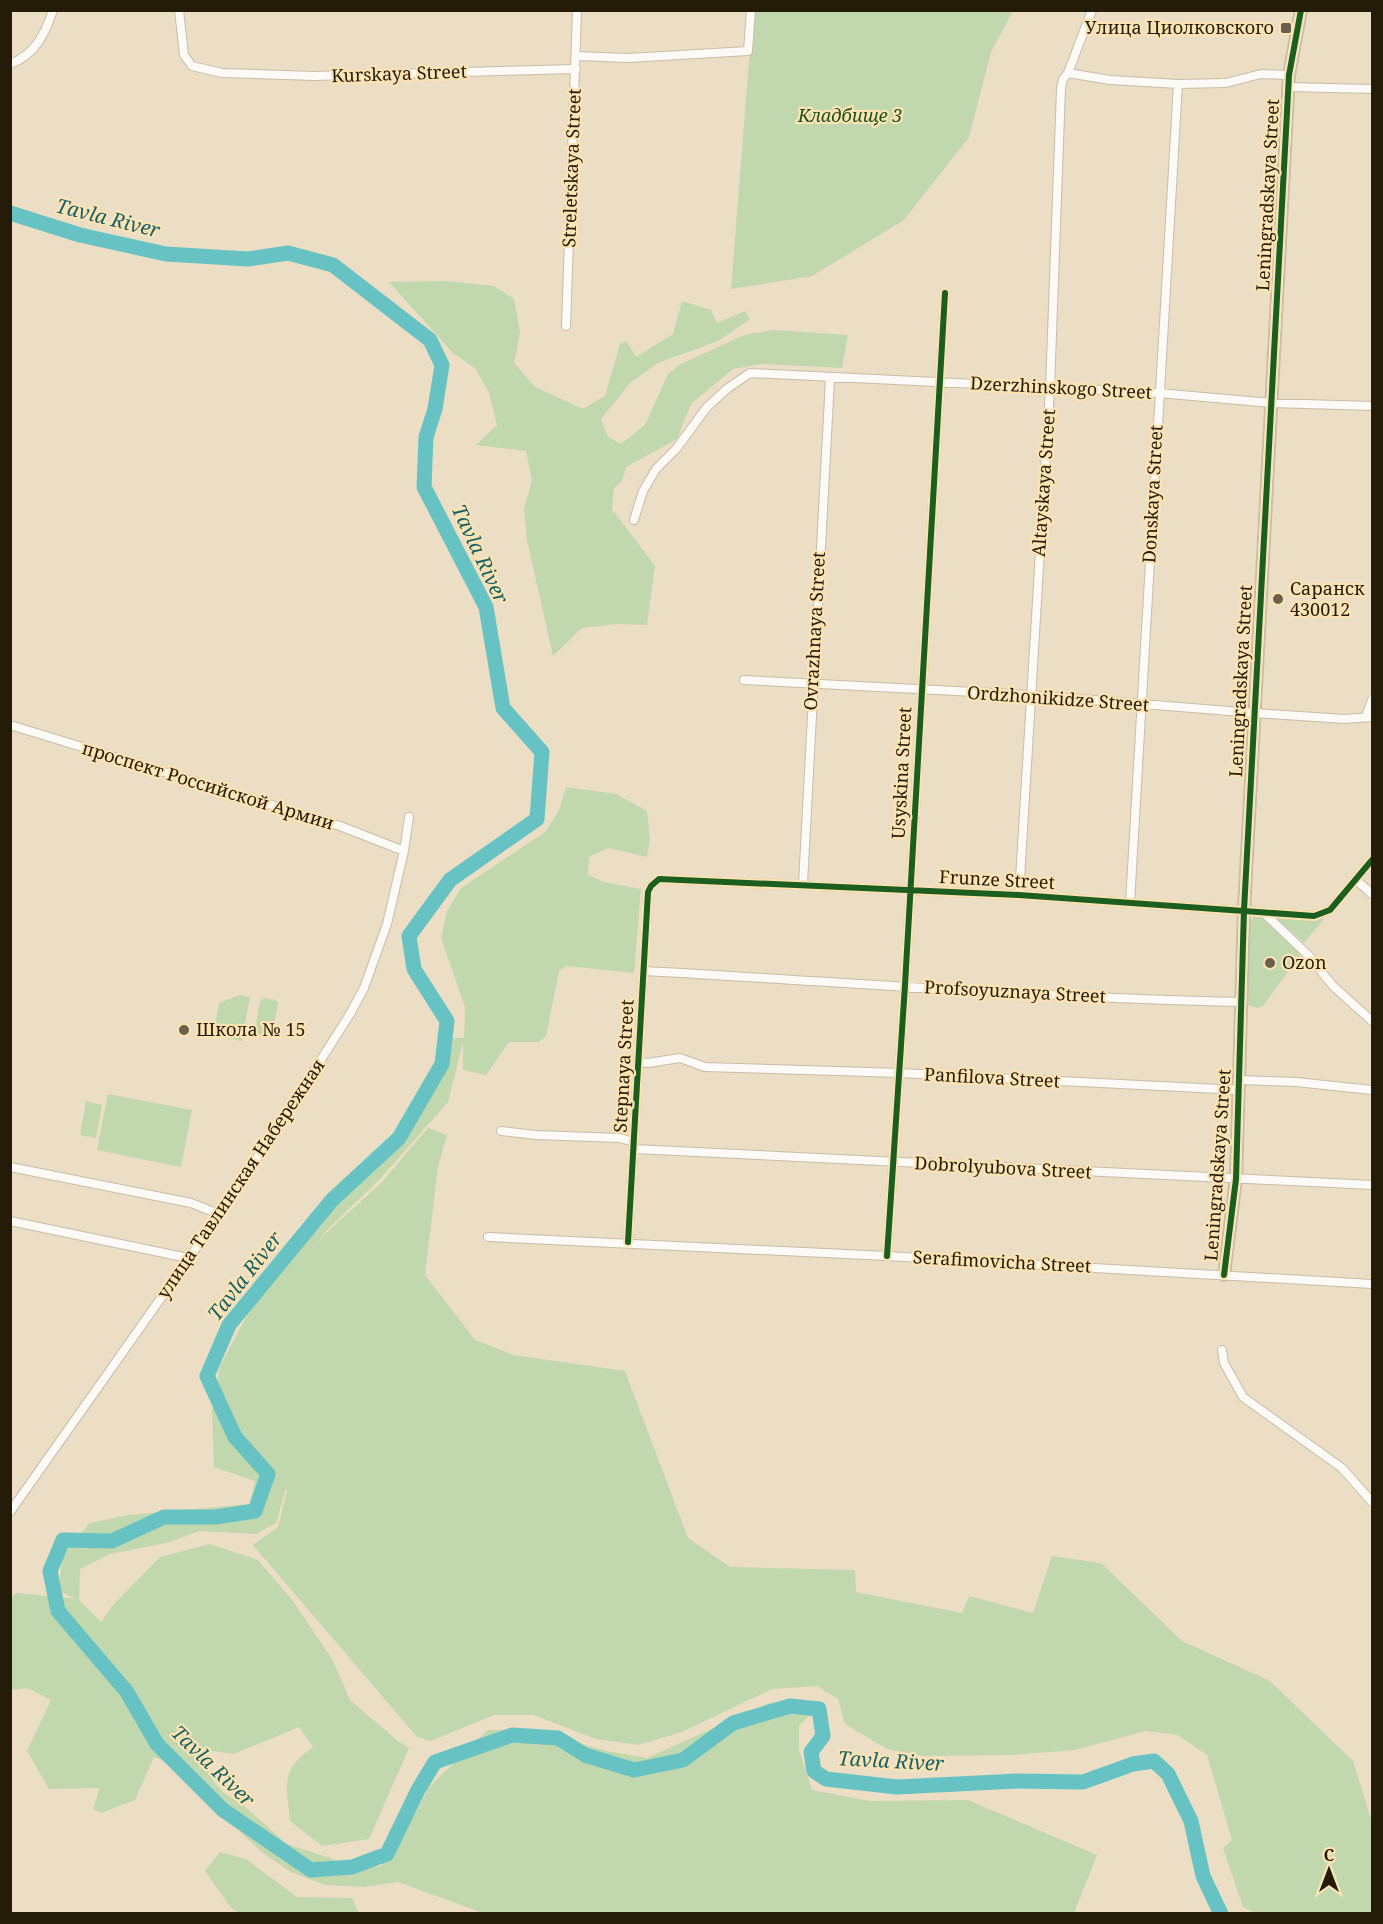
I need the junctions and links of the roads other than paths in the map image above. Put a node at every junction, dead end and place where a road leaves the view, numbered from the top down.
1 (53, 10) edge
2 (179, 10) edge
3 (577, 10) edge
4 (750, 10) edge
5 (1092, 10) edge
6 (1301, 10) edge
7 (576, 56) junction
8 (10, 64) edge
9 (576, 69) junction
10 (1068, 73) junction
11 (1289, 75) junction
12 (1178, 84) junction
13 (1289, 87) junction
14 (1372, 89) edge
15 (945, 293) dead end
16 (566, 326) dead end
17 (830, 379) junction
18 (939, 382) junction
19 (1050, 388) junction
20 (1159, 393) junction
21 (1271, 403) junction
22 (1372, 406) edge
23 (634, 520) dead end
24 (744, 680) dead end
25 (812, 684) junction
26 (922, 689) junction
27 (1031, 695) junction
28 (1372, 700) edge
29 (1142, 705) junction
30 (1254, 713) junction
31 (1369, 717) edge
32 (10, 725) edge
33 (409, 817) dead end
34 (404, 851) junction
35 (1372, 860) edge
36 (1356, 880) junction
37 (802, 884) junction
38 (911, 891) junction
39 (648, 892) joint
40 (1372, 894) edge
41 (1019, 895) junction
42 (1130, 903) junction
43 (1244, 910) junction
44 (1262, 911) junction
45 (645, 971) junction
46 (905, 985) junction
47 (1242, 1002) junction
48 (1372, 1021) edge
49 (638, 1062) junction
50 (900, 1073) junction
51 (1240, 1085) junction
52 (1372, 1090) edge
53 (501, 1131) dead end
54 (634, 1145) junction
55 (893, 1163) junction
56 (10, 1167) edge
57 (1236, 1179) junction
58 (1372, 1185) edge
59 (219, 1214) junction
60 (10, 1221) edge
61 (488, 1237) dead end
62 (628, 1242) junction
63 (887, 1256) junction
64 (188, 1258) junction
65 (1224, 1275) junction
66 (1372, 1284) edge
67 (1222, 1350) dead end
68 (1372, 1502) edge
69 (10, 1512) edge

1 - 8 street
2 - 9 street, Kurskaya Street
3 - 7 street, Streletskaya Street
4 - 7 street
5 - 10 street, Altayskaya Street
6 - 11 street, Leningradskaya Street
7 - 9 street, Streletskaya Street
9 - 16 street, Streletskaya Street
10 - 12 street
10 - 19 street, Altayskaya Street
11 - 12 street
11 - 13 street, Leningradskaya Street
12 - 20 street, Donskaya Street
13 - 14 street
13 - 21 street, Leningradskaya Street
15 - 18 street, Usyskina Street
17 - 18 street, Dzerzhinskogo Street
17 - 23 street, Dzerzhinskogo Street
17 - 25 street, Ovrazhnaya Street
18 - 19 street, Dzerzhinskogo Street
18 - 26 street, Usyskina Street
19 - 20 street, Dzerzhinskogo Street
19 - 27 street, Altayskaya Street
20 - 21 street, Dzerzhinskogo Street
20 - 29 street, Donskaya Street
21 - 22 street, Dzerzhinskogo Street
21 - 30 street, Leningradskaya Street
24 - 25 street, Ordzhonikidze Street
25 - 26 street, Ordzhonikidze Street
25 - 37 street, Ovrazhnaya Street
26 - 27 street, Ordzhonikidze Street
26 - 38 street, Usyskina Street
27 - 29 street, Ordzhonikidze Street
27 - 41 street, Altayskaya Street
28 - 31 street
29 - 30 street, Ordzhonikidze Street
29 - 42 street, Donskaya Street
30 - 31 street, Ordzhonikidze Street
30 - 43 street, Leningradskaya Street
32 - 34 street, проспект Российской Армии
33 - 34 street, улица Тавлинская Набережная
34 - 59 street, улица Тавлинская Набережная
35 - 36 street, Frunze Street
36 - 40 street
36 - 44 street, Frunze Street
37 - 38 street, Frunze Street
37 - 39 street, Frunze Street
38 - 41 street, Frunze Street
38 - 46 street, Usyskina Street
39 - 45 street, Stepnaya Street
41 - 42 street, Frunze Street
42 - 43 street, Frunze Street
43 - 44 street, Frunze Street
43 - 47 street, Leningradskaya Street
44 - 48 street
45 - 46 street, Profsoyuznaya Street
45 - 49 street, Stepnaya Street
46 - 47 street, Profsoyuznaya Street
46 - 50 street, Usyskina Street
47 - 51 street, Leningradskaya Street
49 - 50 street, Panfilova Street
49 - 54 street, Stepnaya Street
50 - 51 street, Panfilova Street
50 - 55 street, Usyskina Street
51 - 52 street, Panfilova Street
51 - 57 street, Leningradskaya Street
53 - 54 street, Dobrolyubova Street
54 - 55 street, Dobrolyubova Street
54 - 62 street, Stepnaya Street
55 - 57 street, Dobrolyubova Street
55 - 63 street, Usyskina Street
56 - 59 street
57 - 58 street, Dobrolyubova Street
57 - 65 street, Leningradskaya Street
59 - 64 street, улица Тавлинская Набережная
60 - 64 street
61 - 62 street, Serafimovicha Street
62 - 63 street, Serafimovicha Street
63 - 65 street, Serafimovicha Street
64 - 69 street, улица Тавлинская Набережная
65 - 66 street, Serafimovicha Street
67 - 68 street

